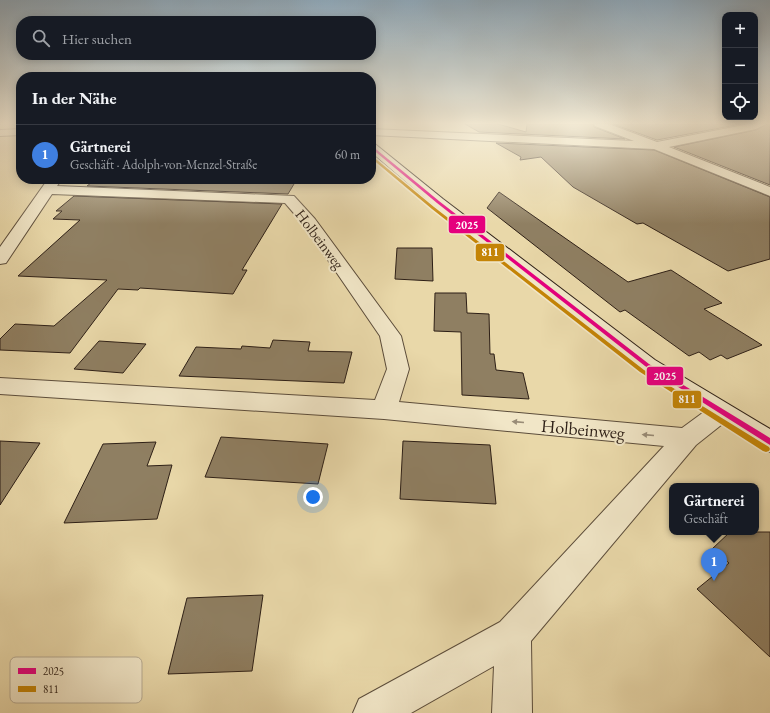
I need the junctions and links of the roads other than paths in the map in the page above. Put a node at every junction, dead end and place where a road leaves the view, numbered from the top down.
1 (385, 157) edge
2 (684, 157) edge
3 (51, 184) edge
4 (770, 192) edge
5 (0, 259) edge
6 (0, 386) edge
7 (384, 410) junction
8 (721, 412) junction
9 (687, 438) junction
10 (770, 442) edge
11 (513, 635) junction
12 (373, 713) edge
13 (512, 713) edge

1 - 8 street
2 - 4 street
3 - 5 street
3 - 7 street, Holbeinweg
6 - 7 street, Holbeinweg
9 -> 7 street, Holbeinweg
8 - 9 street
8 - 10 street
9 - 11 street
11 - 12 street
11 - 13 street

